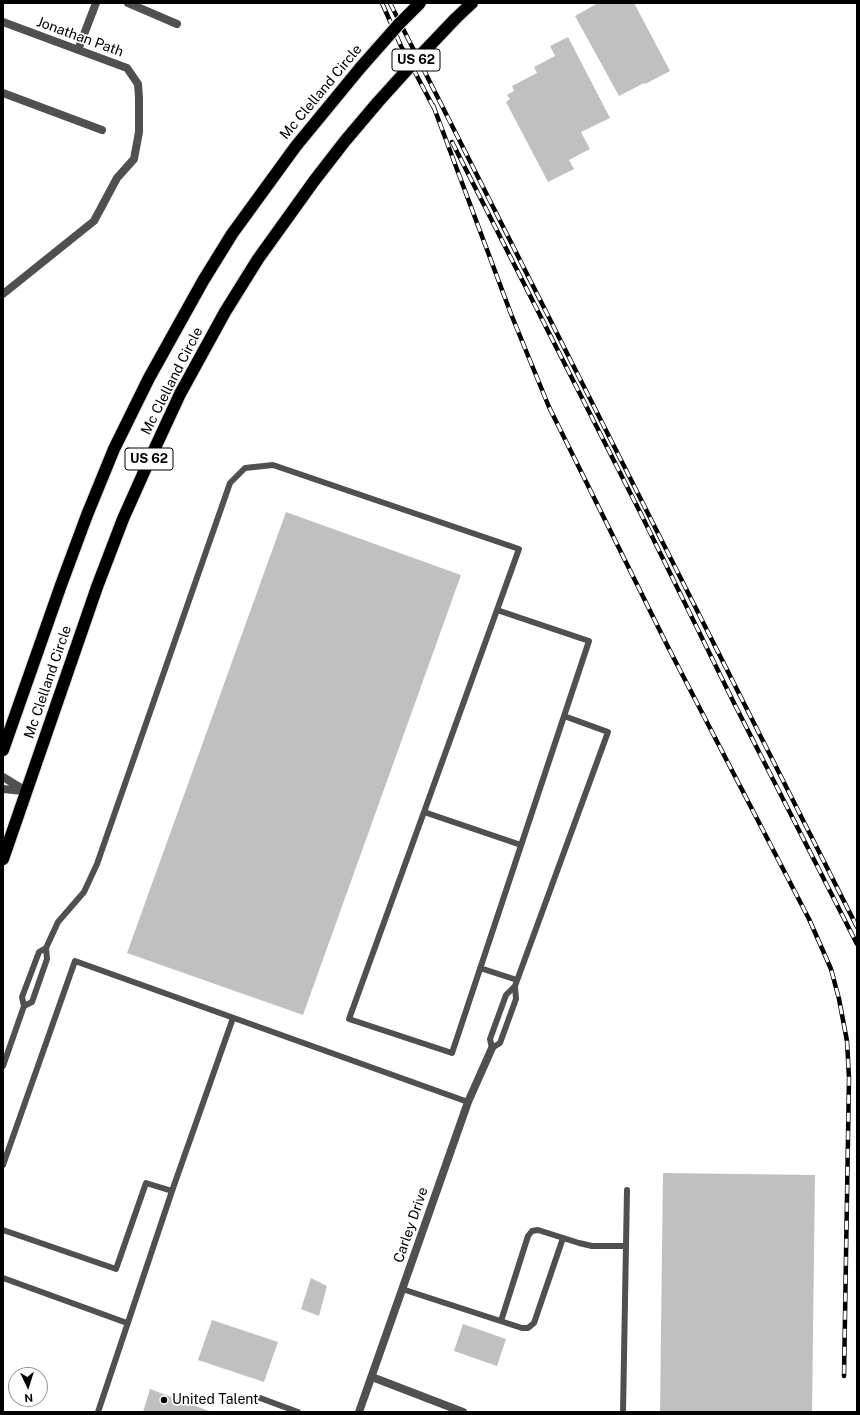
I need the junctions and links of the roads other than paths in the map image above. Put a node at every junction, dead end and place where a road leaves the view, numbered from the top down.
1 (96, 3) edge
2 (128, 3) edge
3 (420, 3) edge
4 (472, 3) edge
5 (3, 22) edge
6 (177, 24) dead end
7 (78, 50) junction
8 (3, 93) edge
9 (102, 130) dead end
10 (3, 294) edge
11 (496, 610) junction
12 (564, 716) junction
13 (3, 750) edge
14 (3, 778) edge
15 (3, 789) edge
16 (26, 791) junction
17 (424, 812) junction
18 (521, 845) junction
19 (3, 859) edge
20 (46, 948) junction
21 (480, 968) junction
22 (516, 983) junction
23 (24, 1006) junction
24 (233, 1018) junction
25 (492, 1048) junction
26 (3, 1066) edge
27 (468, 1102) junction
28 (3, 1166) edge
29 (627, 1190) dead end
30 (172, 1191) junction
31 (3, 1230) edge
32 (562, 1238) junction
33 (626, 1246) junction
34 (3, 1278) edge
35 (402, 1289) junction
36 (500, 1321) junction
37 (128, 1323) junction
38 (372, 1377) junction
39 (260, 1398) dead end
40 (98, 1412) edge
41 (298, 1412) edge
42 (359, 1412) edge
43 (463, 1412) edge
44 (623, 1412) edge

1 - 7 street
2 - 6 street
3 - 13 highway, Mc Clelland Circle / US 62, bridge
4 - 16 highway, Mc Clelland Circle / US 62, bridge
5 - 7 street, Jonathan Path
7 - 10 street, Jonathan Path
8 - 9 street
11 - 12 lane
11 - 17 lane
11 - 20 lane
12 - 18 lane
12 - 22 lane
14 - 16 street
15 - 16 street
16 - 19 highway, Mc Clelland Circle / US 62
17 - 18 lane
17 - 21 lane
18 - 21 lane
20 - 23 lane
20 - 23 lane
21 - 22 lane
22 - 25 lane
22 - 25 lane
23 - 26 lane
24 - 27 lane
24 - 28 lane
24 - 30 lane
25 - 27 street, Carley Drive
27 - 35 street, Carley Drive
29 - 33 lane
30 - 31 lane
30 - 37 lane
32 - 33 lane
32 - 36 lane
32 - 36 lane
33 - 44 lane
34 - 37 lane
35 - 36 lane
35 - 38 street, Carley Drive
37 - 40 lane
38 - 42 street, Carley Drive
38 - 43 street
39 - 41 lane

